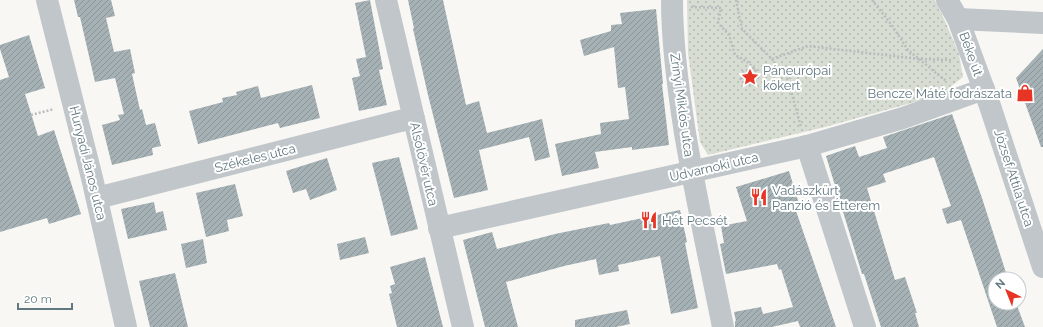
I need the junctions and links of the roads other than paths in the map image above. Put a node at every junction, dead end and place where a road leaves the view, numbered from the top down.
1 (47, 0) edge
2 (386, 0) edge
3 (947, 0) edge
4 (672, 3) edge
5 (958, 19) junction
6 (1042, 25) edge
7 (984, 89) junction
8 (414, 119) junction
9 (807, 146) junction
10 (692, 172) junction
11 (96, 198) junction
12 (439, 228) junction
13 (1043, 267) edge
14 (123, 326) edge
15 (463, 327) edge
16 (724, 327) edge
17 (865, 327) edge

1 - 11 street, Hunyadi János utca
2 - 8 street, Alsólövér utca
3 - 5 street, Béke út
4 - 10 street, Zrínyi Miklós utca
5 - 6 street
5 - 7 street, Béke út
7 - 9 street, Udvarnoki utca
7 - 13 street, József Attila utca
8 - 11 street, Székeles utca
8 - 12 street, Alsólövér utca
9 - 10 street, Udvarnoki utca
9 - 17 street
10 - 12 street, Udvarnoki utca
10 - 16 street, Zrínyi Miklós utca
11 - 14 street, Hunyadi János utca
12 - 15 street, Alsólövér utca

